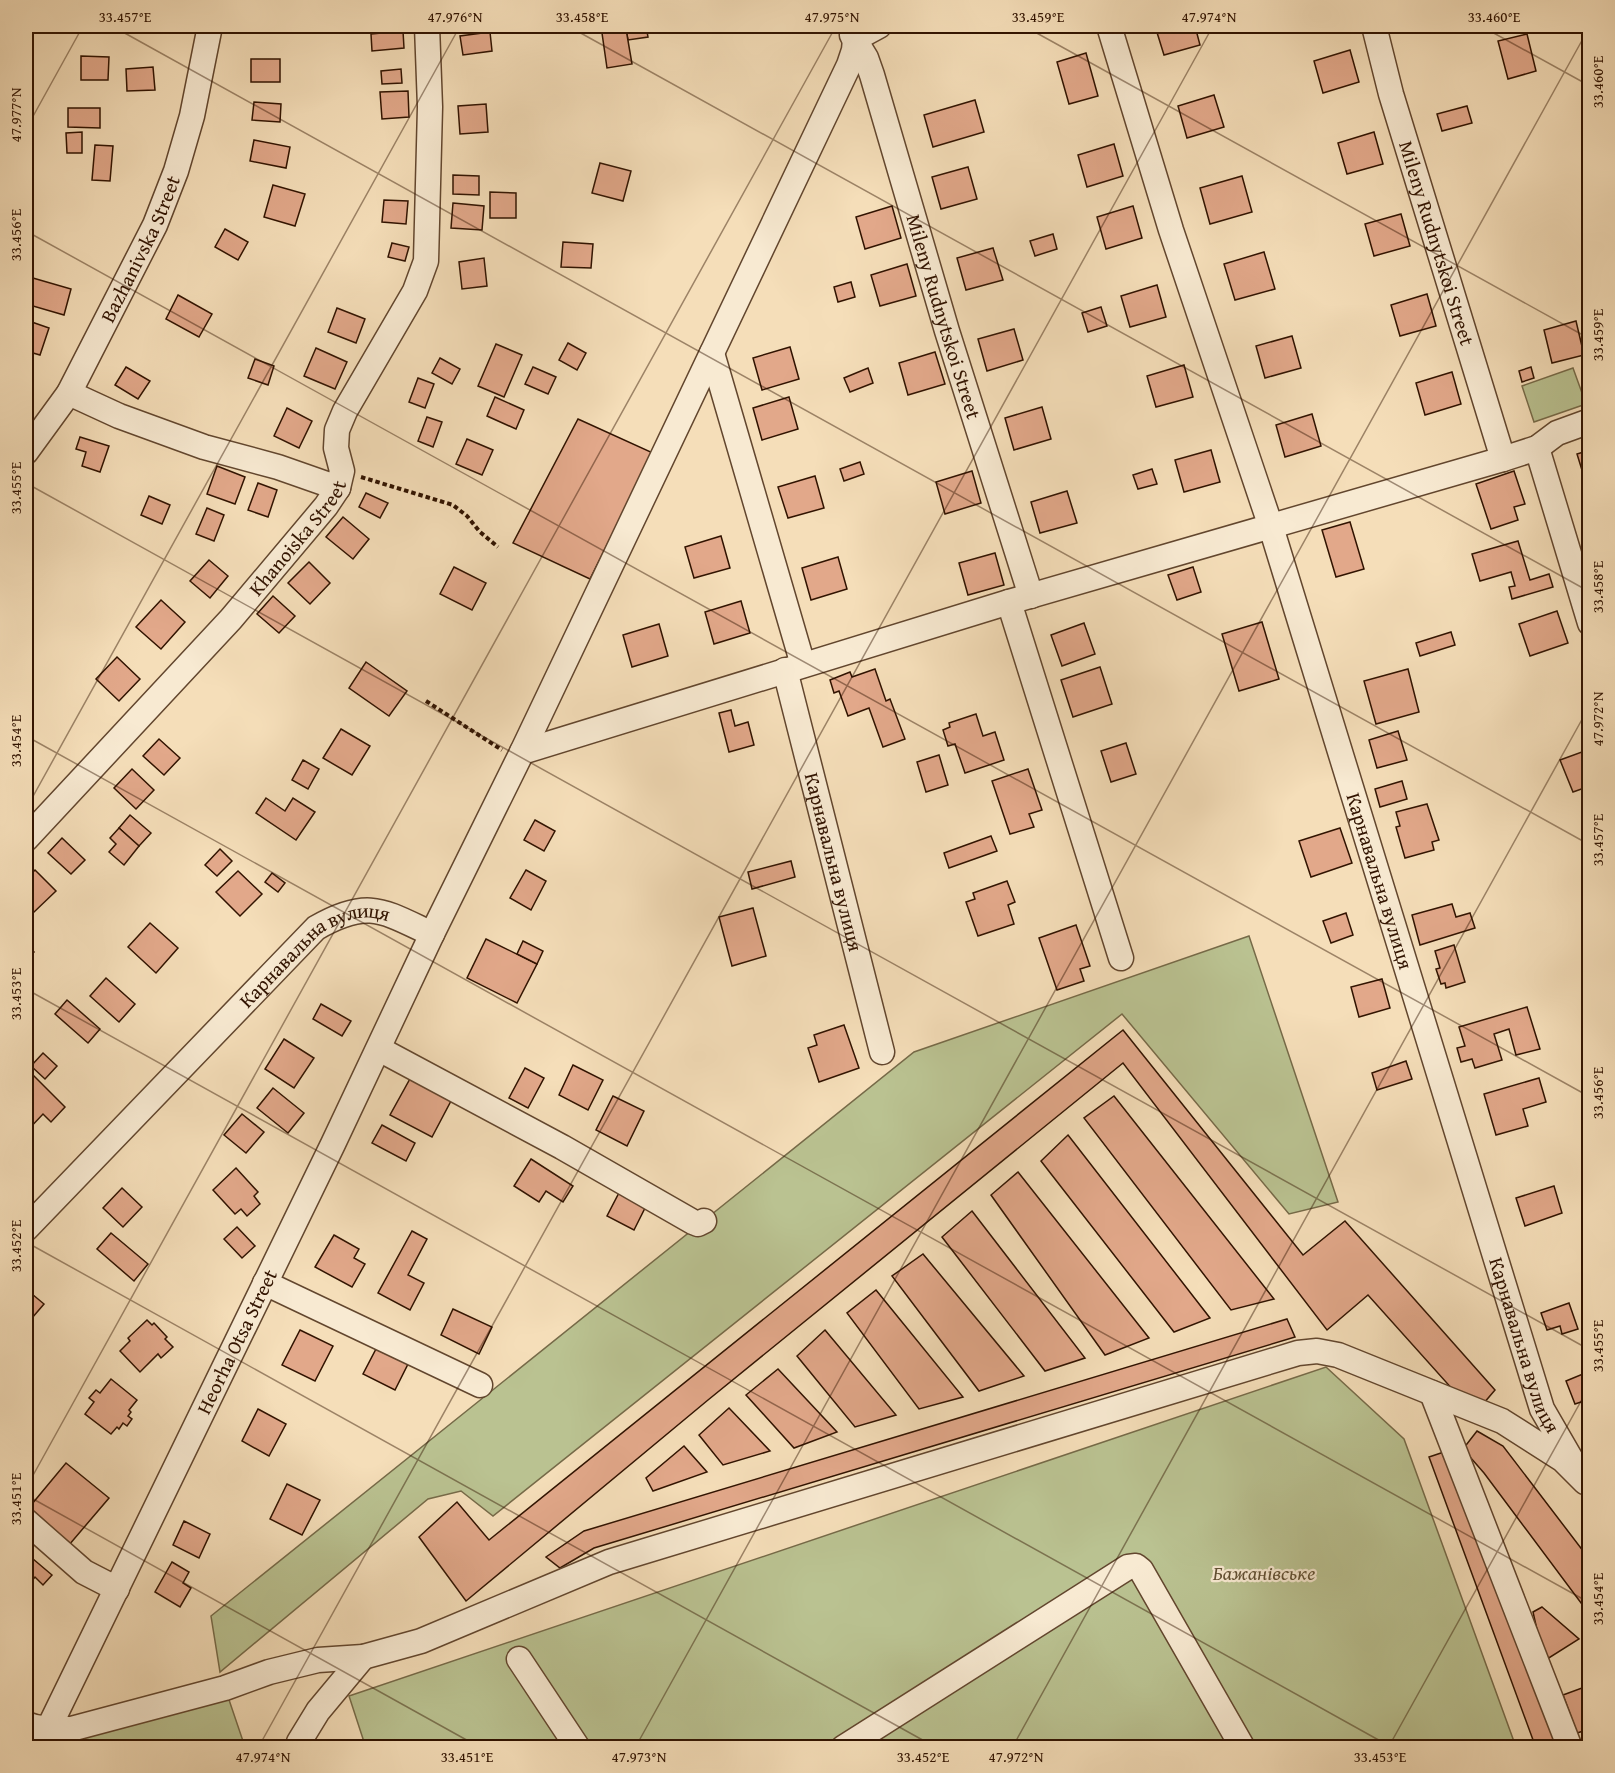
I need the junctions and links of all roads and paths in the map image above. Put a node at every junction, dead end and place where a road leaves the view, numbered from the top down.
1 (210, 26) edge
2 (427, 26) edge
3 (879, 26) edge
4 (1109, 26) edge
5 (1374, 26) edge
6 (850, 32) edge
7 (712, 353) junction
8 (69, 393) junction
9 (1590, 421) edge
10 (1537, 448) junction
11 (26, 452) edge
12 (1503, 459) junction
13 (340, 480) junction
14 (1271, 527) junction
15 (498, 547) dead end
16 (1020, 599) junction
17 (1590, 623) edge
18 (794, 668) junction
19 (426, 701) dead end
20 (519, 756) junction
21 (26, 839) edge
22 (432, 934) junction
23 (1121, 958) dead end
24 (379, 1049) junction
25 (882, 1052) dead end
26 (704, 1221) dead end
27 (26, 1230) edge
28 (265, 1283) junction
29 (480, 1385) dead end
30 (1432, 1392) junction
31 (1587, 1485) edge
32 (26, 1521) edge
33 (117, 1589) junction
34 (363, 1656) junction
35 (519, 1659) dead end
36 (38, 1734) edge
37 (298, 1748) edge
38 (578, 1748) edge
39 (843, 1748) edge
40 (1243, 1748) edge
41 (1570, 1748) edge

1 - 8 street, Bazhanivska Street
2 - 13 street, Khanoiska Street
3 - 6 street
4 - 14 street
5 - 12 street, Mileny Rudnytskoi Street
6 - 7 street
6 - 16 street, Mileny Rudnytskoi Street
7 - 18 street
7 - 20 street
8 - 11 street, Bazhanivska Street
8 - 13 street
9 - 10 street
10 - 12 street
10 - 17 street
12 - 14 street
13 - 15 path
13 - 21 street, Khanoiska Street
14 - 16 street
14 - 31 street, Карнавальна вулиця
16 - 18 street
16 - 23 street
18 - 20 street
18 - 25 street, Карнавальна вулиця
19 - 20 path
20 - 22 street
22 - 24 street, Heorha Otsa Street
22 - 27 street, Карнавальна вулиця
24 - 26 street
24 - 28 street, Heorha Otsa Street
28 - 29 street
28 - 33 street, Heorha Otsa Street
30 - 31 street
30 - 34 street
30 - 41 street
32 - 33 street
33 - 36 street, Heorha Otsa Street
34 - 36 street
34 - 37 street
35 - 38 street
39 - 40 street

